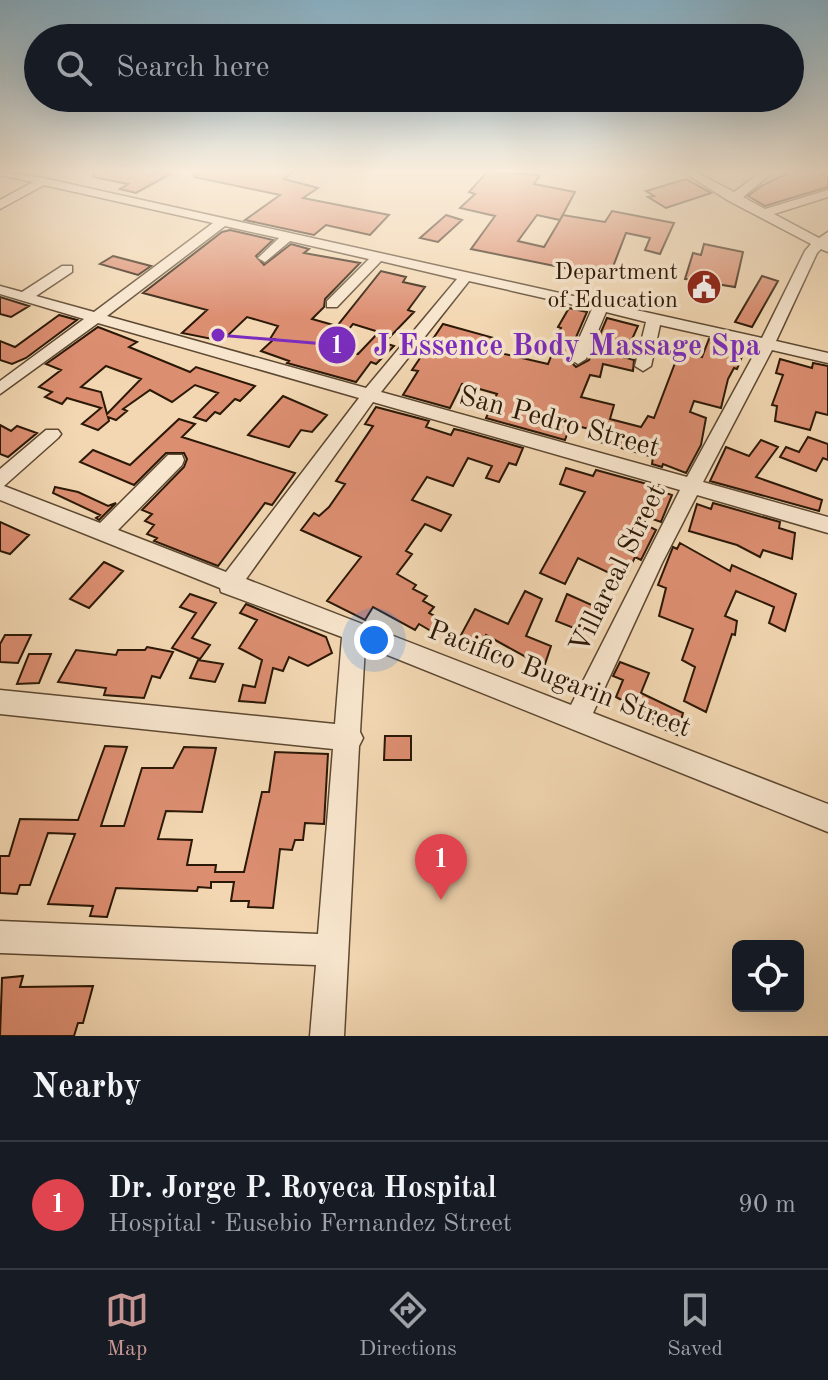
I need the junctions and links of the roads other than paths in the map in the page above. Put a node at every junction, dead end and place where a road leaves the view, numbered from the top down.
1 (216, 220) edge
2 (775, 220) edge
3 (223, 222) junction
4 (288, 236) junction
5 (824, 242) edge
6 (379, 256) junction
7 (265, 258) dead end
8 (67, 269) dead end
9 (466, 276) junction
10 (0, 290) edge
11 (24, 297) junction
12 (332, 304) dead end
13 (601, 306) junction
14 (98, 317) junction
15 (654, 319) junction
16 (767, 344) junction
17 (828, 358) edge
18 (578, 359) dead end
19 (643, 366) dead end
20 (0, 389) edge
21 (368, 397) junction
22 (52, 434) dead end
23 (175, 460) dead end
24 (0, 480) edge
25 (692, 486) junction
26 (0, 492) edge
27 (828, 525) edge
28 (102, 533) junction
29 (229, 585) junction
30 (354, 634) junction
31 (0, 702) edge
32 (577, 720) junction
33 (350, 738) junction
34 (828, 818) edge
35 (0, 937) edge
36 (333, 950) junction
37 (327, 1036) edge

1 - 3 street
2 - 5 street
3 - 4 street
3 - 14 street
4 - 6 street
4 - 7 street
5 - 16 street, Villareal Street
6 - 9 street
6 - 12 street
8 - 11 street
9 - 13 street
9 - 21 street
10 - 11 street, San Pedro Street
11 - 14 street, San Pedro Street
13 - 15 street
13 - 18 street
14 - 20 street
14 - 21 street, San Pedro Street
15 - 16 street
15 - 19 street
16 - 17 street
16 - 25 street, Villareal Street
21 - 25 street, San Pedro Street
21 - 29 street
22 - 24 street
23 - 28 street
25 - 27 street, San Pedro Street
25 - 32 street, Villareal Street
26 - 28 street, Pacifico Bugarin Street
28 - 29 street, Pacifico Bugarin Street
29 - 30 street, Pacifico Bugarin Street
30 - 32 street, Pacifico Bugarin Street
30 - 33 street
31 - 33 street
32 - 34 street, Pacifico Bugarin Street
33 - 36 street
35 - 36 street
36 - 37 street

